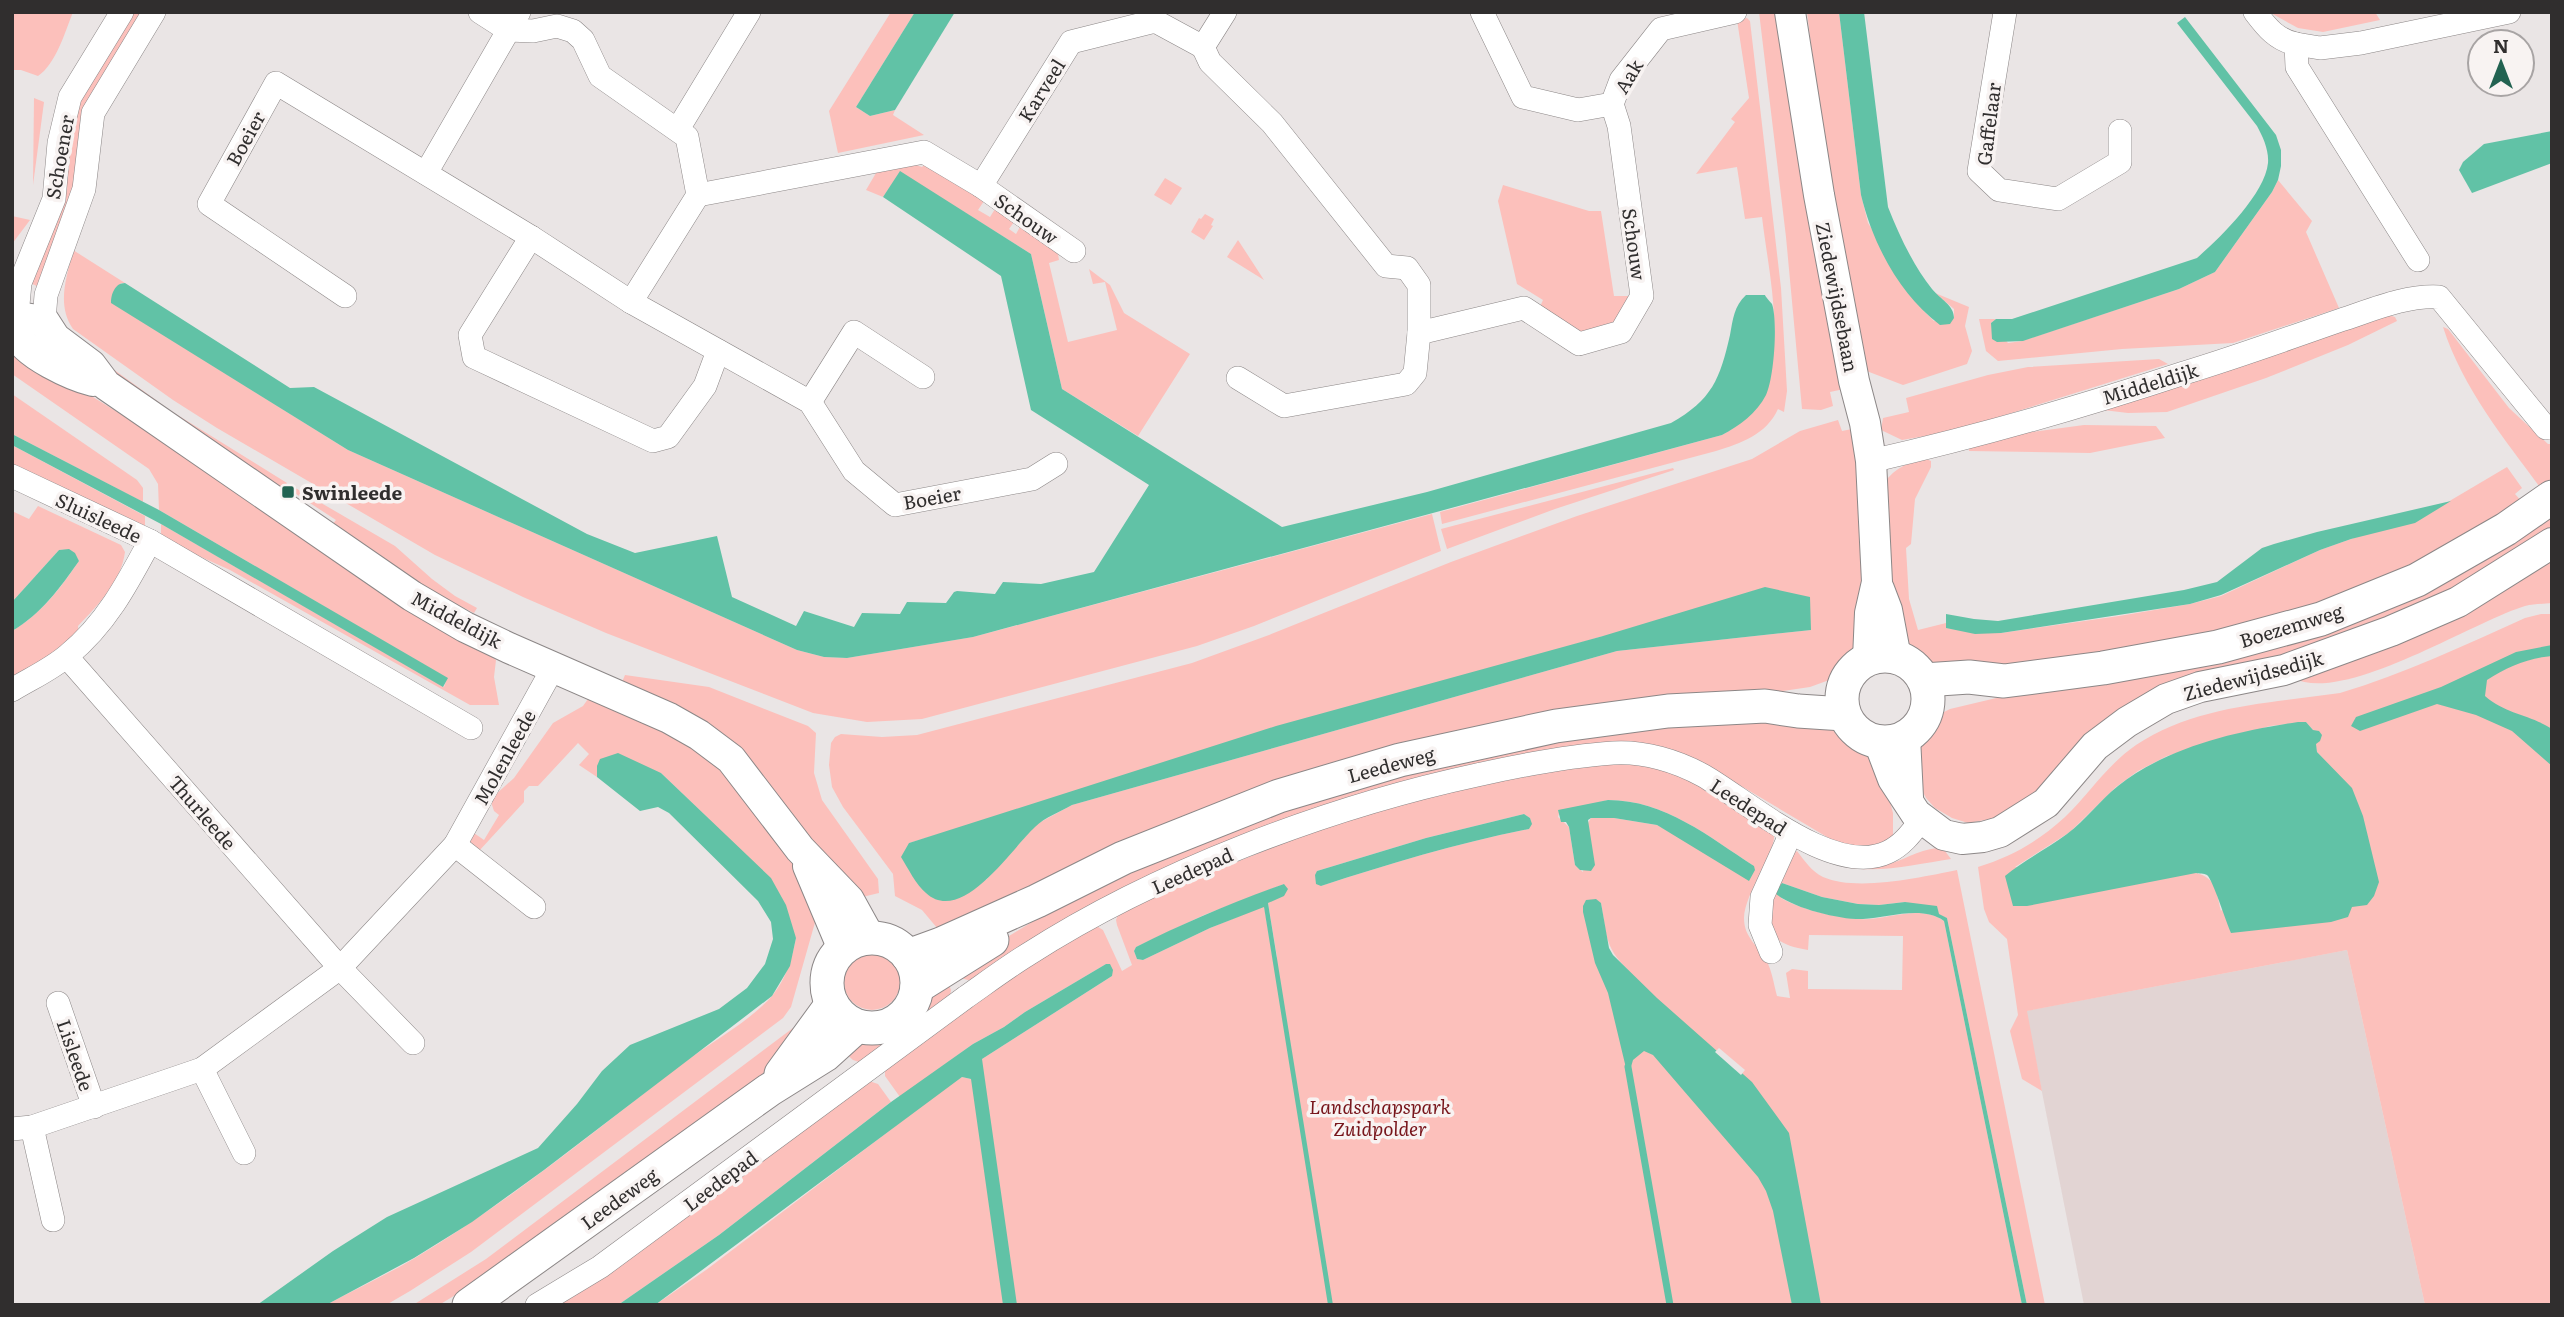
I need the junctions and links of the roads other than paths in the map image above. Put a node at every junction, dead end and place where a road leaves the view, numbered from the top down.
1 (122, 12) edge
2 (154, 12) edge
3 (480, 12) edge
4 (749, 12) edge
5 (1225, 12) edge
6 (1482, 12) edge
7 (1735, 12) edge
8 (1790, 12) edge
9 (2255, 12) edge
10 (2004, 13) edge
11 (2497, 13) edge
12 (514, 21) edge
13 (2297, 44) junction
14 (1203, 47) junction
15 (1612, 104) junction
16 (678, 129) junction
17 (2120, 131) dead end
18 (426, 173) junction
19 (981, 186) junction
20 (698, 195) junction
21 (531, 237) junction
22 (1074, 251) dead end
23 (2418, 260) dead end
24 (345, 296) dead end
25 (631, 302) junction
26 (30, 312) edge
27 (1419, 333) junction
28 (718, 351) junction
29 (923, 377) dead end
30 (1238, 378) dead end
31 (810, 402) junction
32 (2546, 428) dead end
33 (1871, 461) junction
34 (1056, 464) dead end
35 (12, 476) edge
36 (2552, 497) edge
37 (150, 541) junction
38 (2552, 543) edge
39 (67, 657) junction
40 (1882, 659) junction
41 (553, 668) junction
42 (12, 690) edge
43 (1925, 694) junction
44 (1843, 701) junction
45 (471, 728) dead end
46 (1892, 739) junction
47 (1915, 810) junction
48 (1791, 833) junction
49 (455, 845) junction
50 (534, 907) dead end
51 (857, 943) junction
52 (1771, 952) dead end
53 (340, 968) junction
54 (913, 972) junction
55 (58, 1003) dead end
56 (832, 1004) junction
57 (857, 1026) junction
58 (413, 1043) dead end
59 (202, 1069) junction
60 (769, 1090) junction
61 (93, 1107) junction
62 (22, 1128) edge
63 (244, 1153) dead end
64 (53, 1220) dead end
65 (469, 1305) edge
66 (537, 1305) edge

1 - 26 street, Schoener
2 - 26 street, Schoener
3 - 12 street
4 - 16 street
5 - 14 street
6 - 15 street, Aak
7 - 15 street, Aak
8 - 33 street, Ziedewijdsebaan
9 - 13 street
10 - 17 street, Gaffelaar
11 - 13 street
12 - 16 street
12 - 18 street
13 - 23 street
14 - 19 street, Karveel
14 - 27 street
15 - 27 street, Schouw
16 - 20 street
18 - 21 street, Boeier
18 - 24 street, Boeier
19 - 20 street
19 - 22 street, Schouw
20 - 25 street
21 - 25 street, Boeier
21 - 28 street
25 - 28 street, Boeier
26 - 41 street, Middeldijk
27 - 30 street
28 - 31 street, Boeier
29 - 31 street
31 - 34 street, Boeier
32 - 33 street, Middeldijk
33 - 40 street, Ziedewijdsebaan
35 - 37 street, Sluisleede
36 - 43 main road, Boezemweg
37 - 39 street, Sluisleede
37 - 45 street
38 - 47 street, Ziedewijdsedijk
39 - 42 street, Sluisleede
39 - 53 street, Thurleede
40 - 43 main road
40 - 44 main road
41 - 49 street, Molenleede
41 - 51 street, Middeldijk
43 - 46 main road
44 - 46 main road
44 - 54 main road, Leedeweg
46 - 47 street, Ziedewijdsedijk
47 - 48 street, Leedepad
48 - 52 street
48 - 66 street, Leedepad
49 - 50 street
49 - 53 street, Molenleede
51 - 54 main road
51 - 56 main road
53 - 58 street
53 - 59 street, Molenleede
54 - 57 main road
55 - 61 street, Lisleede
56 - 57 main road
56 - 60 main road, Leedeweg
57 - 60 main road, Leedeweg
59 - 61 street, Molenleede
59 - 63 street
60 - 65 main road, Leedeweg
61 - 62 street, Molenleede
62 - 64 street, Molenleede

